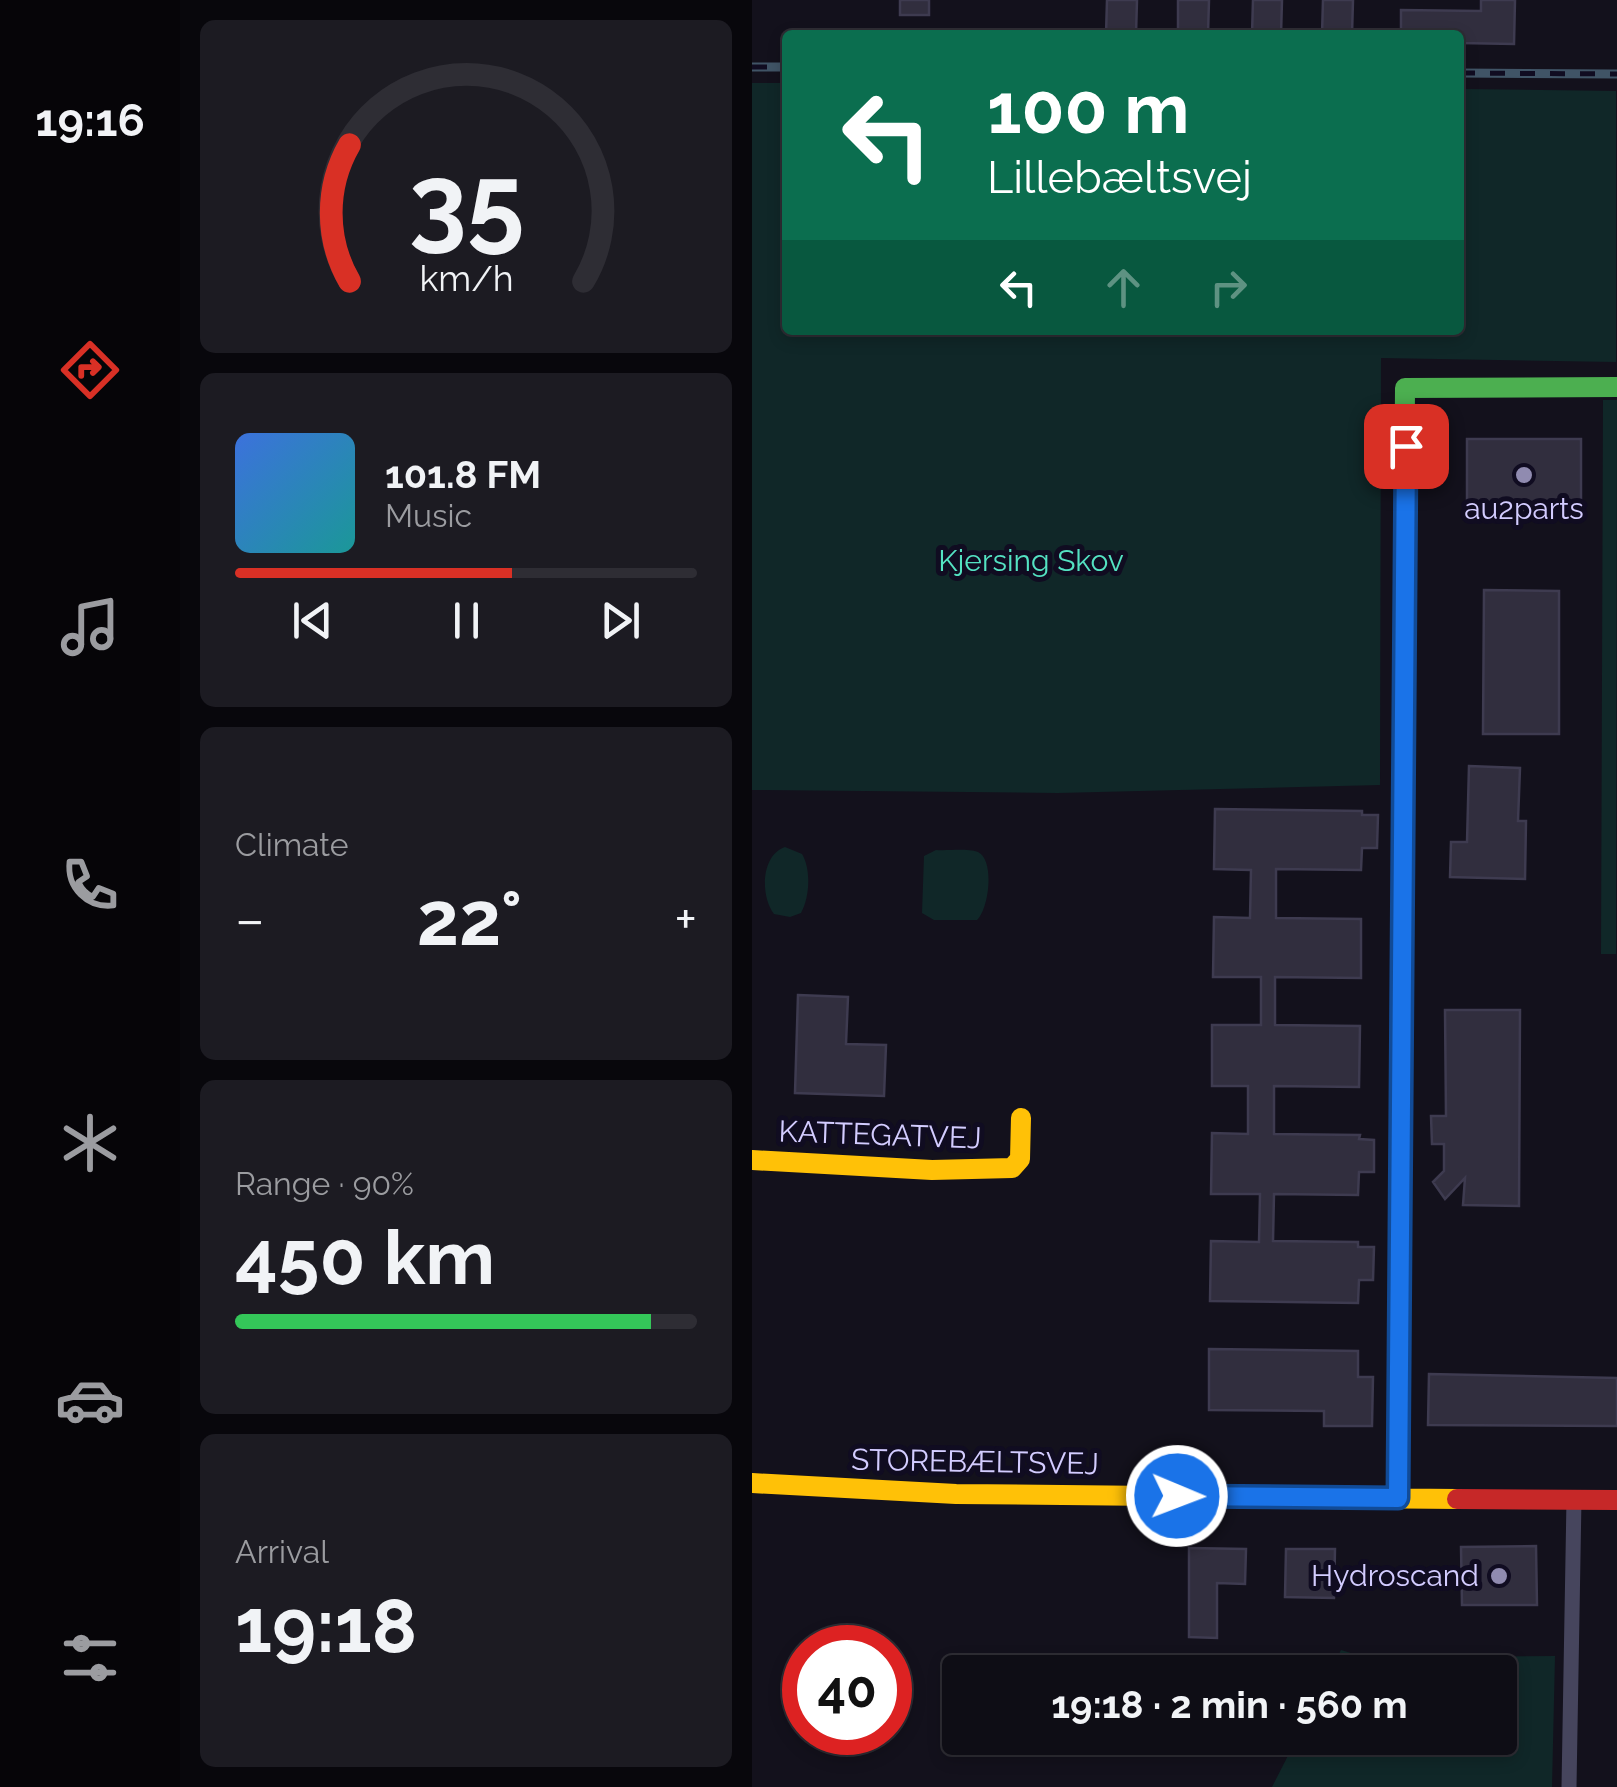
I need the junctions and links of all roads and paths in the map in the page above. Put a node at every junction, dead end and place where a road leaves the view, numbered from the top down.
1 (1616, 387) edge
2 (1020, 1118) dead end
3 (752, 1160) edge
4 (752, 1483) edge
5 (1398, 1498) junction
6 (1574, 1499) junction
7 (1616, 1500) edge
8 (1568, 1787) edge

1 - 5 street
2 - 3 street, KATTEGATVEJ
4 - 5 street, STOREBÆLTSVEJ
5 - 6 street, STOREBÆLTSVEJ
6 - 7 street, STOREBÆLTSVEJ
6 - 8 street

